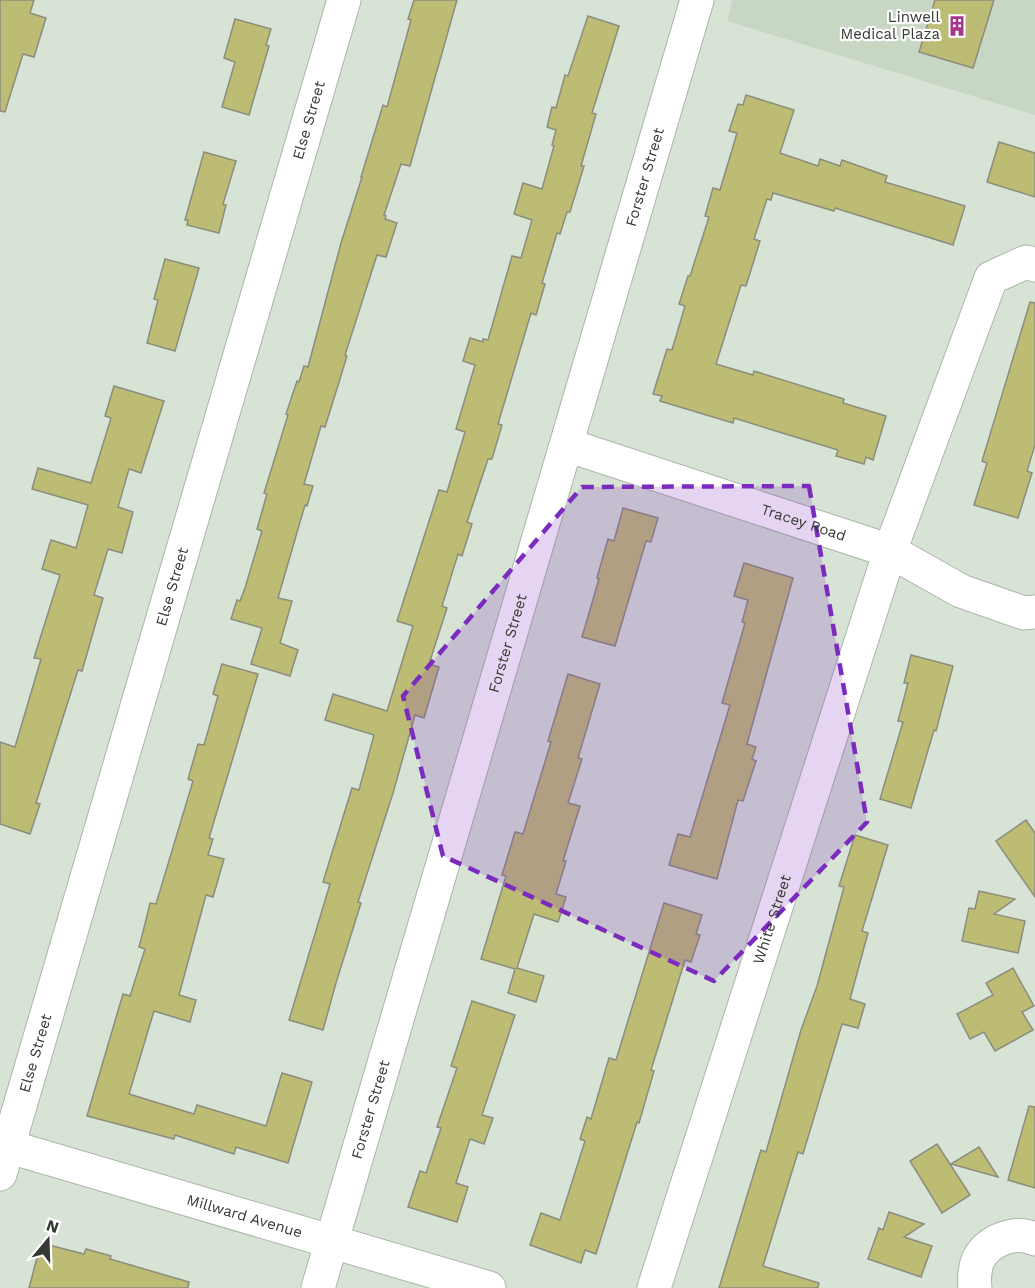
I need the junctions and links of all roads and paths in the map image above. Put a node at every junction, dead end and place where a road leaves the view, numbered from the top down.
1 (344, 0) edge
2 (697, 0) edge
3 (1035, 265) edge
4 (567, 445) junction
5 (890, 551) junction
6 (1035, 612) edge
7 (3, 1155) edge
8 (1035, 1239) edge
9 (332, 1241) junction
10 (318, 1288) edge
11 (489, 1288) edge
12 (654, 1288) edge
13 (975, 1288) edge

1 - 7 street, Else Street
2 - 4 street, Forster Street
3 - 5 street, White Street
4 - 5 street, Tracey Road
4 - 9 street, Forster Street
5 - 6 street, Tracey Road
5 - 12 street, White Street
7 - 9 street, Millward Avenue
8 - 13 street
9 - 10 street, Forster Street
9 - 11 street, Millward Avenue

